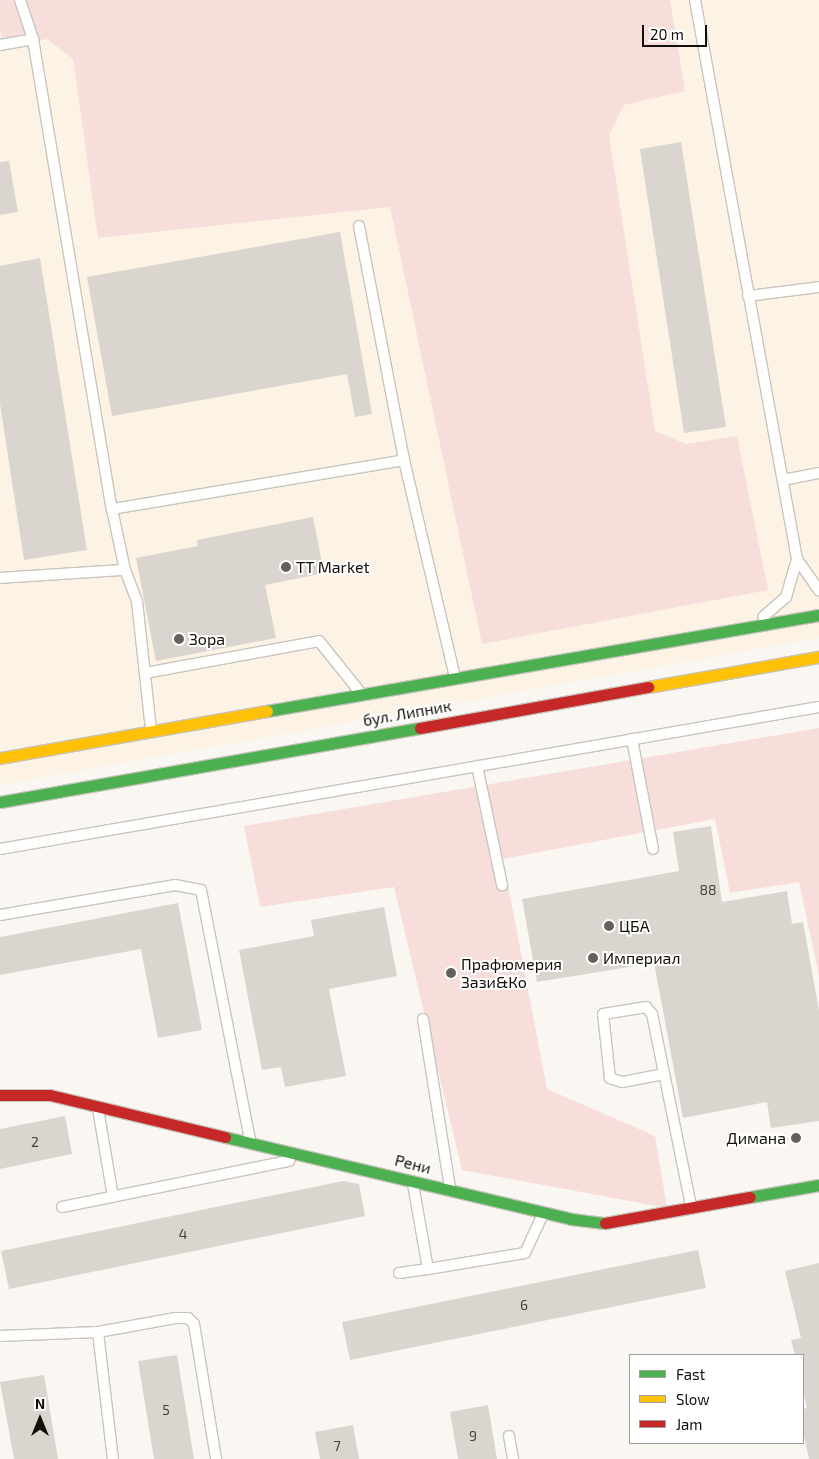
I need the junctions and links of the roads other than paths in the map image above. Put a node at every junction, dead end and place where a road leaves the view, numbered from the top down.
1 (20, 0) edge
2 (695, 0) edge
3 (33, 39) junction
4 (0, 45) edge
5 (359, 226) dead end
6 (819, 286) edge
7 (748, 296) junction
8 (404, 460) junction
9 (819, 474) edge
10 (782, 480) junction
11 (112, 509) junction
12 (797, 560) junction
13 (125, 570) junction
14 (0, 578) edge
15 (819, 591) edge
16 (819, 615) edge
17 (750, 627) junction
18 (819, 657) edge
19 (145, 673) junction
20 (455, 678) junction
21 (362, 695) junction
22 (819, 707) edge
23 (151, 731) junction
24 (632, 739) junction
25 (0, 758) edge
26 (477, 766) junction
27 (0, 802) edge
28 (0, 849) edge
29 (653, 849) dead end
30 (502, 885) dead end
31 (0, 916) edge
32 (422, 1019) dead end
33 (664, 1074) junction
34 (0, 1095) edge
35 (98, 1106) junction
36 (250, 1140) junction
37 (313, 1156) junction
38 (412, 1180) junction
39 (819, 1185) edge
40 (450, 1190) junction
41 (113, 1197) junction
42 (62, 1207) dead end
43 (692, 1209) junction
44 (544, 1213) junction
45 (428, 1269) junction
46 (399, 1273) dead end
47 (98, 1332) junction
48 (0, 1336) edge
49 (508, 1436) dead end
50 (113, 1459) edge
51 (216, 1459) edge
52 (513, 1459) edge

1 - 3 lane
2 - 7 lane
3 - 4 lane
3 - 11 lane
5 - 8 lane
6 - 7 lane
7 - 10 lane
8 - 11 lane
8 - 20 lane
9 - 10 lane
10 - 12 lane
11 - 13 lane
12 - 15 lane
12 - 17 lane
13 - 14 lane
13 - 19 lane
16 - 17 main road, бул. Липник
17 - 20 main road, бул. Липник
18 - 27 main road, бул. Липник
19 - 21 lane
19 - 23 lane
20 - 21 main road, бул. Липник
21 - 23 main road, бул. Липник
22 - 24 lane
23 - 25 main road, бул. Липник
24 - 26 lane
24 - 29 lane
26 - 28 lane
26 - 30 lane
31 - 36 lane
32 - 40 lane
33 - 33 lane
33 - 43 lane
34 - 35 main road, Рени
35 - 36 main road, Рени
35 - 41 lane
36 - 37 main road, Рени
37 - 38 main road, Рени
37 - 41 lane
38 - 40 main road, Рени
38 - 45 lane
39 - 43 main road, Рени
40 - 44 main road, Рени
41 - 42 lane
43 - 44 main road, Рени
44 - 45 lane
45 - 46 lane
47 - 48 lane
47 - 50 lane
47 - 51 lane
49 - 52 lane

